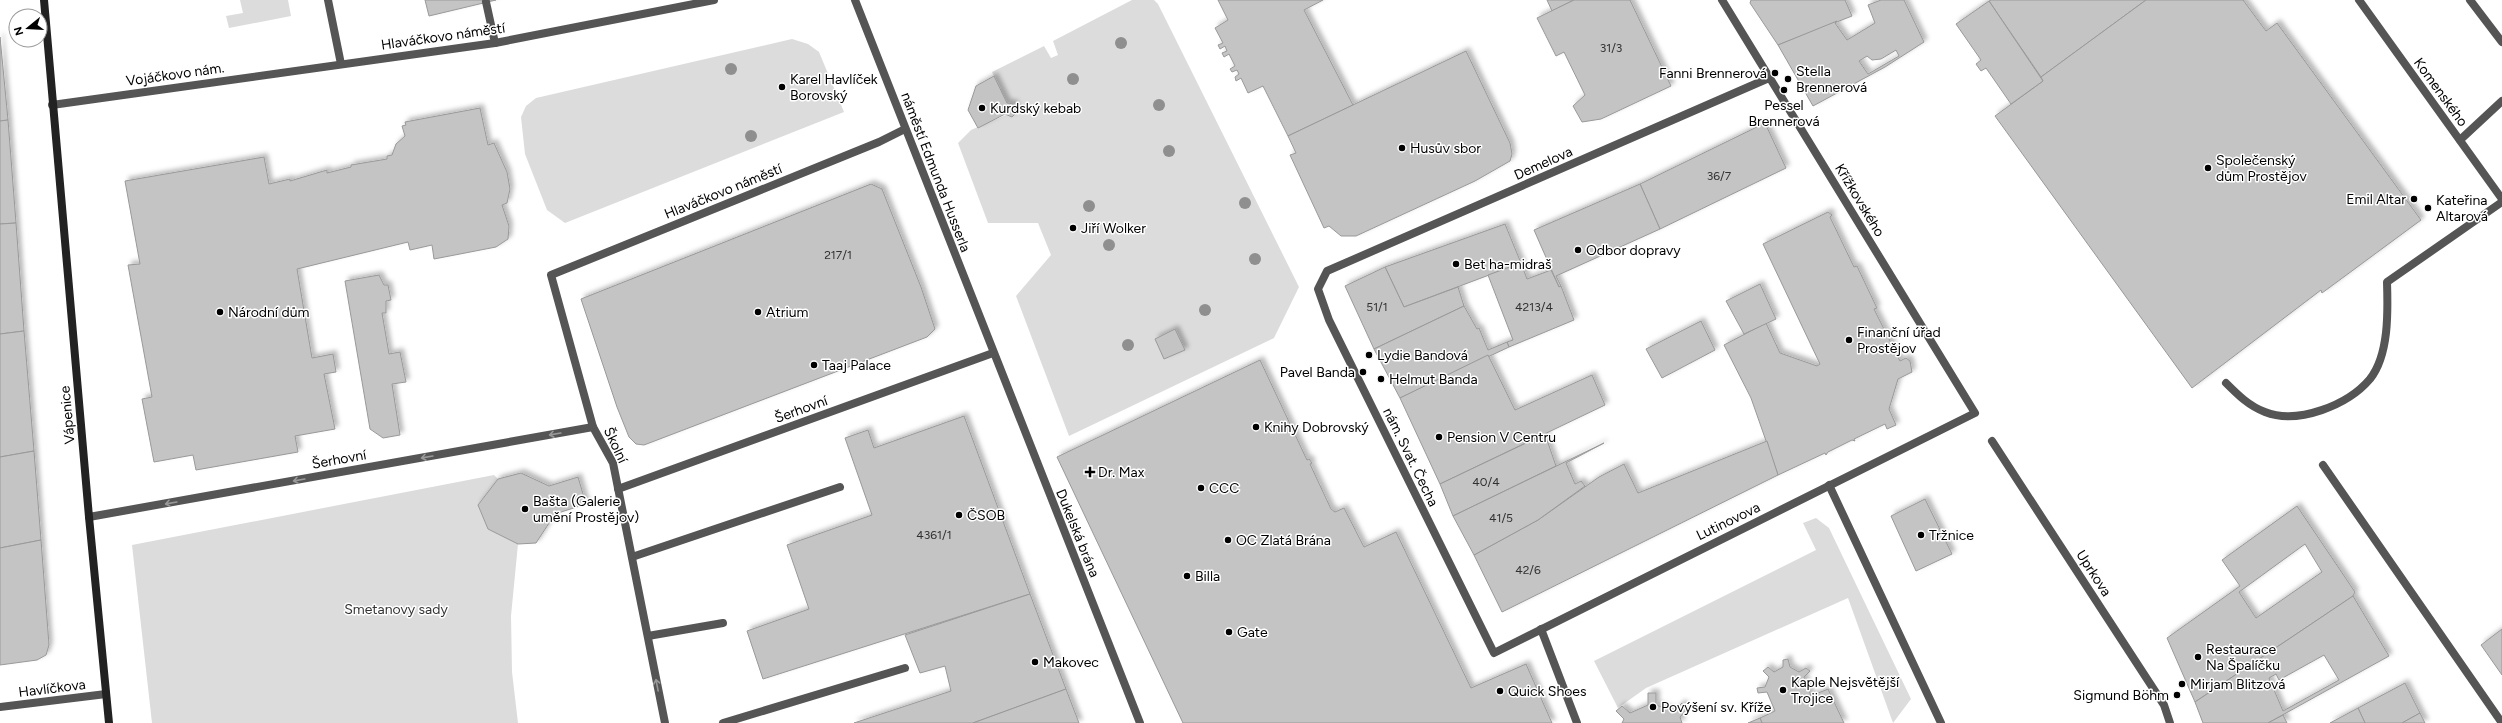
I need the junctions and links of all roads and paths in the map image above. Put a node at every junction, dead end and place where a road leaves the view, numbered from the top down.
1 (44, 0) edge
2 (328, 0) edge
3 (714, 0) edge
4 (855, 0) edge
5 (1722, 0) edge
6 (2359, 0) edge
7 (2470, 0) edge
8 (486, 2) dead end
9 (2502, 42) edge
10 (495, 43) junction
11 (341, 64) junction
12 (1769, 78) junction
13 (2502, 101) edge
14 (52, 105) junction
15 (905, 129) junction
16 (2460, 140) junction
17 (2502, 199) edge
18 (2502, 202) edge
19 (1328, 271) joint
20 (551, 275) joint
21 (993, 353) junction
22 (2226, 383) dead end
23 (1975, 413) joint
24 (593, 427) junction
25 (1992, 440) dead end
26 (2323, 465) dead end
27 (1829, 485) junction
28 (840, 487) dead end
29 (618, 489) junction
30 (89, 517) junction
31 (632, 557) junction
32 (723, 623) dead end
33 (1541, 629) junction
34 (648, 636) junction
35 (1494, 653) joint
36 (905, 668) dead end
37 (106, 694) junction
38 (0, 707) edge
39 (110, 723) edge
40 (665, 723) edge
41 (724, 723) edge
42 (1140, 723) edge
43 (1577, 723) edge
44 (1941, 723) edge
45 (2170, 723) edge
46 (2502, 723) edge

1 - 14 main road
2 - 11 street
3 - 10 street, Hlaváčkovo náměstí
4 - 15 street, náměstí Edmunda Husserla
5 - 12 street, Křížkovského
6 - 16 street, Komenského
7 - 9 street
8 - 10 street
10 - 11 street, Hlaváčkovo náměstí
11 - 14 street, Vojáčkovo nám.
12 - 19 street, Demelova
12 - 23 street, Křížkovského
13 - 16 street
14 - 30 main road, Vápenice
15 - 20 street, Hlaváčkovo náměstí
15 - 21 street, náměstí Edmunda Husserla
16 - 17 street, Komenského
18 - 22 street
19 - 35 street, nám. Svat. Čecha
20 - 24 street, Školní
21 - 29 street, Šerhovní
21 - 42 street, Dukelská brána
23 - 27 street, Lutinovova
24 - 29 street, Školní
24 -> 30 street, Šerhovní
25 - 45 street, Uprkova
26 - 46 street
27 - 33 street, Lutinovova
27 - 44 street
28 - 31 street
29 - 31 street, Školní
30 - 37 main road, Vápenice
31 - 34 street, Školní
32 - 34 street
33 - 35 street, Lutinovova
33 - 43 street
40 -> 34 street, Školní
36 - 41 street
37 - 38 street, Havlíčkova
37 - 39 main road, Vápenice

